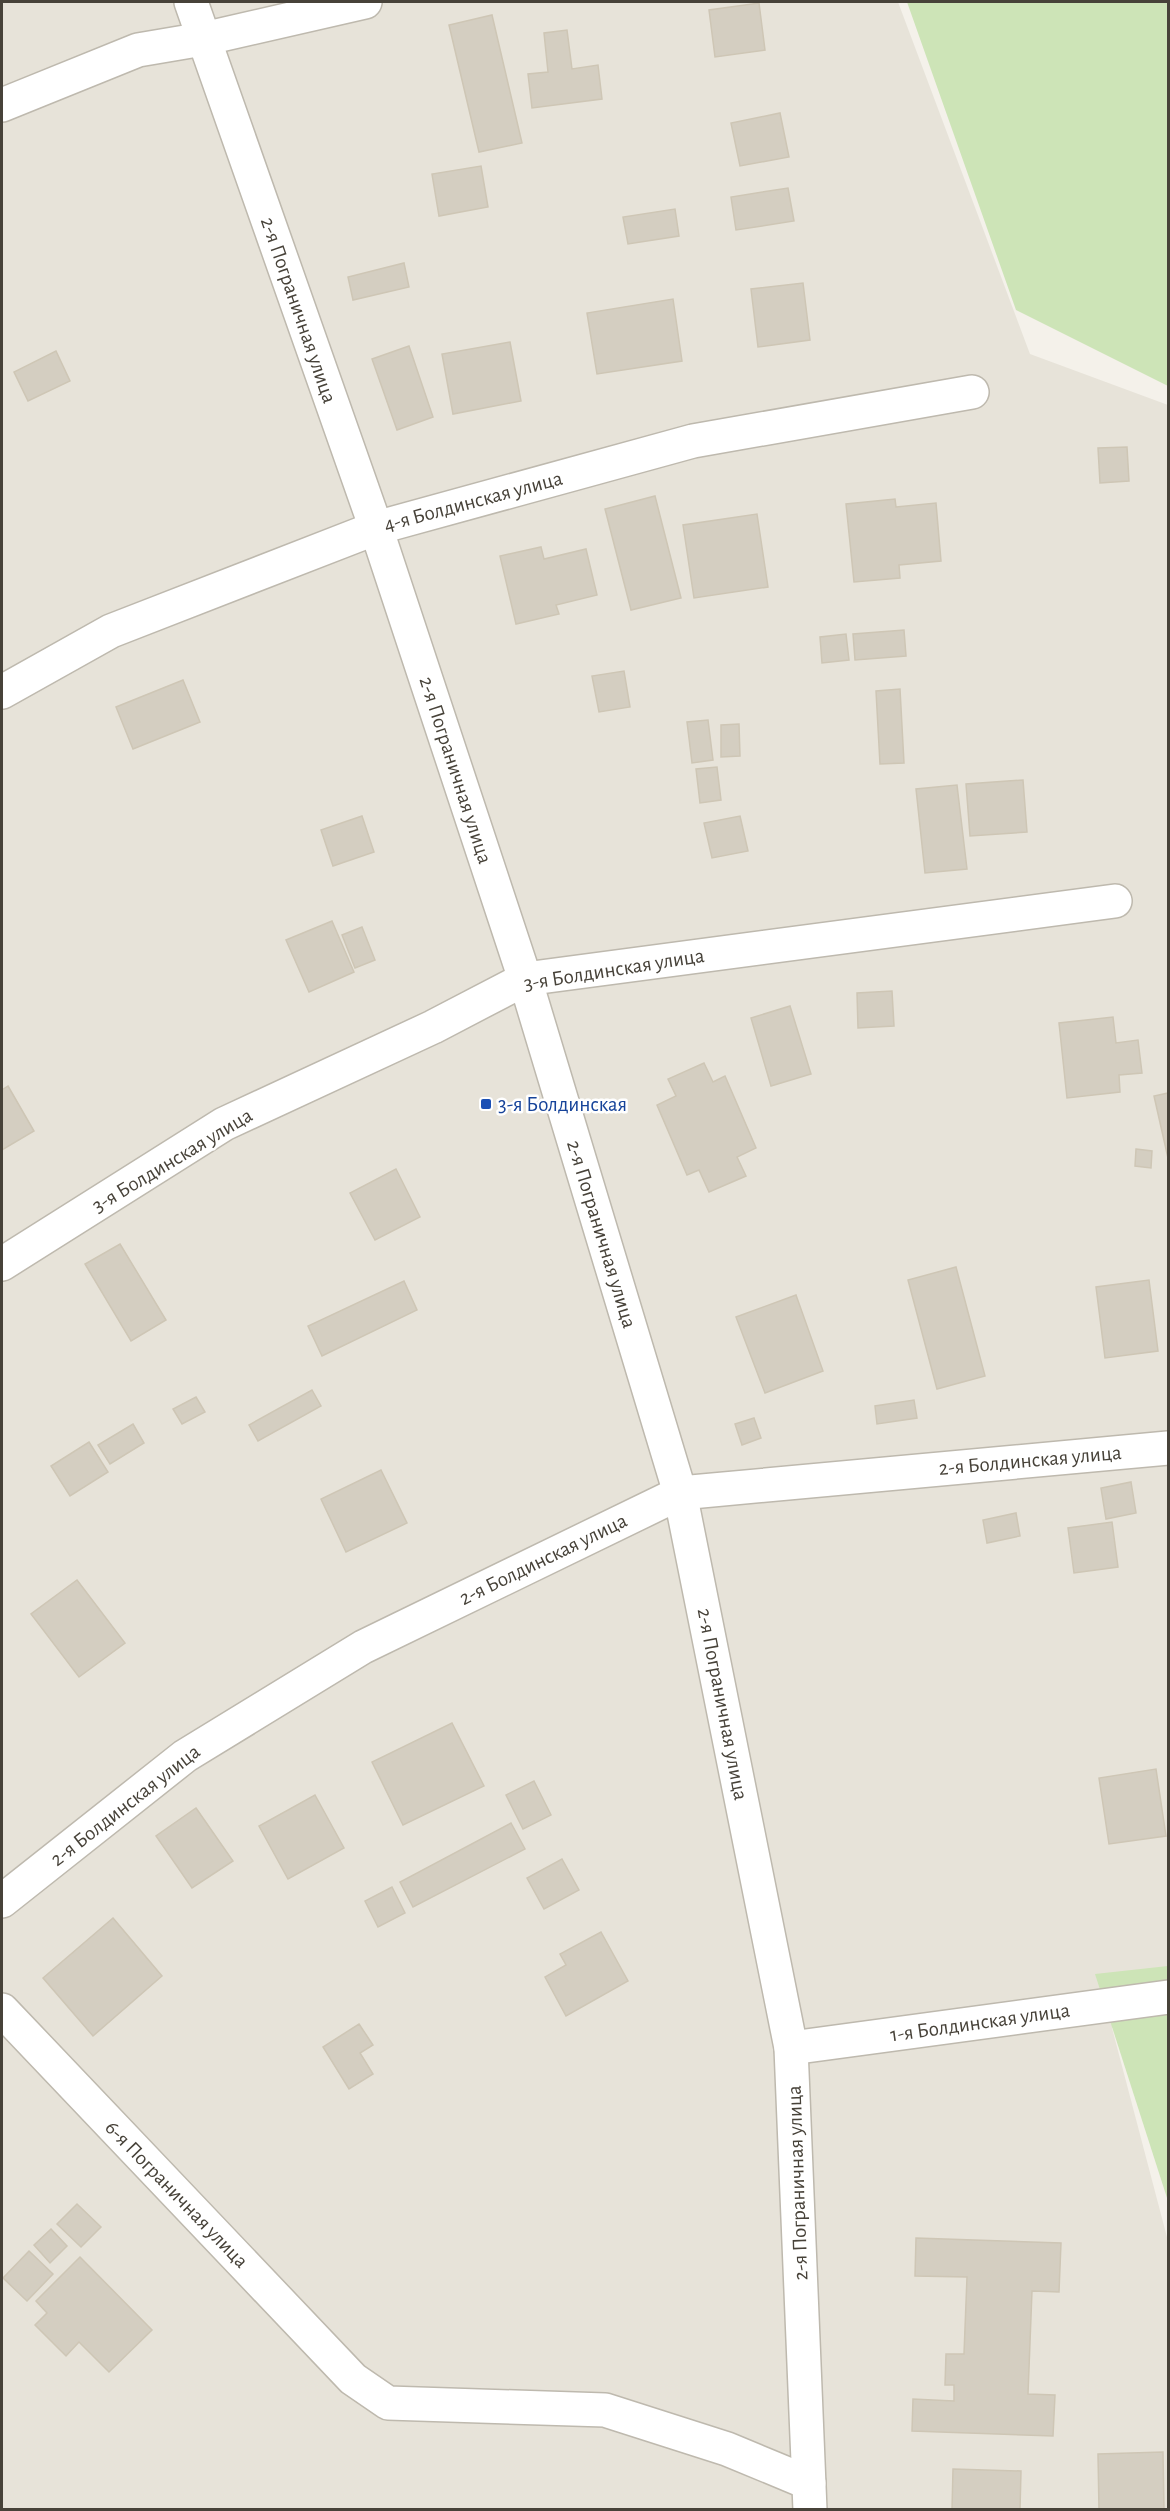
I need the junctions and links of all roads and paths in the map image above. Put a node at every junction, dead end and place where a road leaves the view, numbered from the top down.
1 (191, 2) edge
2 (365, 2) edge
3 (203, 39) junction
4 (2, 105) edge
5 (972, 392) dead end
6 (376, 528) junction
7 (2, 692) edge
8 (1115, 900) dead end
9 (525, 979) junction
10 (2, 1264) edge
11 (1168, 1448) edge
12 (680, 1492) junction
13 (2, 1901) edge
14 (1168, 1997) edge
15 (2, 2010) edge
16 (791, 2048) junction
17 (809, 2496) edge

1 - 3 street, 2-я Пограничная улица
2 - 3 street
3 - 4 street
3 - 6 street, 2-я Пограничная улица
5 - 6 street, 4-я Болдинская улица
6 - 7 street, 4-я Болдинская улица
6 - 9 street, 2-я Пограничная улица
8 - 9 street, 3-я Болдинская улица
9 - 10 street, 3-я Болдинская улица
9 - 12 street, 2-я Пограничная улица
11 - 12 street, 2-я Болдинская улица
12 - 13 street, 2-я Болдинская улица
12 - 16 street, 2-я Пограничная улица
14 - 16 street, 1-я Болдинская улица
15 - 17 street, 6-я Пограничная улица
16 - 17 street, 2-я Пограничная улица

